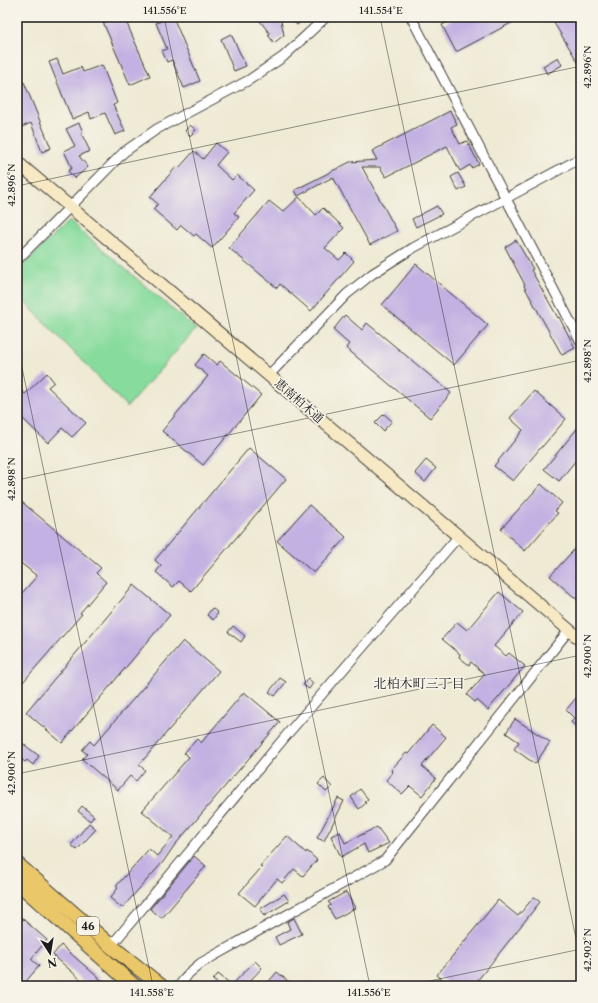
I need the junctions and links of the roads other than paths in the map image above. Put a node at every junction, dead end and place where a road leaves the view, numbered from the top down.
1 (326, 17) edge
2 (411, 17) edge
3 (581, 158) edge
4 (17, 162) edge
5 (506, 198) junction
6 (70, 207) junction
7 (17, 260) edge
8 (581, 342) edge
9 (269, 375) junction
10 (458, 537) junction
11 (569, 630) junction
12 (581, 640) edge
13 (17, 864) edge
14 (17, 882) edge
15 (111, 946) junction
16 (134, 986) edge
17 (161, 986) edge
18 (179, 986) edge

1 - 6 street
2 - 5 street
3 - 5 street
4 - 6 street, 恵南柏木通
5 - 8 street
5 - 9 street
6 - 7 street
6 - 9 street, 恵南柏木通
9 - 10 street, 恵南柏木通
10 - 11 street, 恵南柏木通
10 - 15 street
11 - 12 street, 恵南柏木通
11 - 18 street
13 - 15 main road, 46
14 - 16 main road, 46
15 - 17 main road, 46

